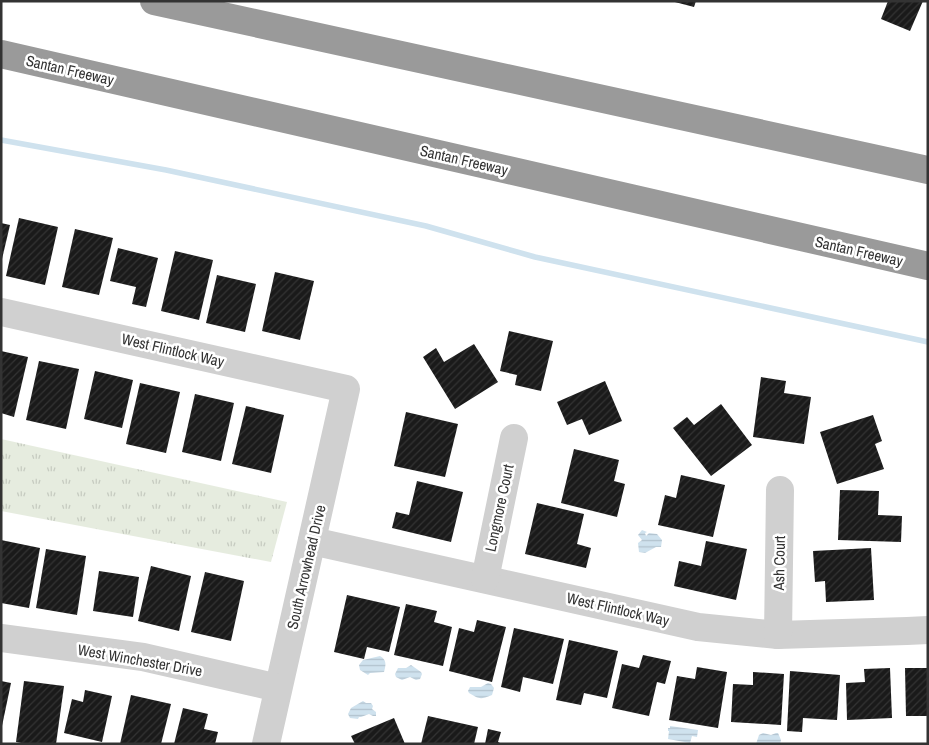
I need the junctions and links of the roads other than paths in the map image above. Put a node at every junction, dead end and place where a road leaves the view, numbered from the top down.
1 (154, 1) edge
2 (1, 54) edge
3 (928, 170) edge
4 (867, 253) junction
5 (928, 266) edge
6 (928, 272) edge
7 (1, 312) edge
8 (346, 389) joint
9 (514, 438) dead end
10 (780, 490) dead end
11 (312, 541) junction
12 (484, 579) junction
13 (928, 630) edge
14 (778, 635) junction
15 (1, 638) edge
16 (278, 688) junction
17 (266, 744) edge

1 - 3 highway
2 - 4 highway, Santan Freeway
4 - 5 highway, Santan Freeway
4 - 6 highway
7 - 8 street, West Flintlock Way
8 - 11 street, South Arrowhead Drive
9 - 12 street, Longmore Court
10 - 14 street, Ash Court
11 - 12 street, West Flintlock Way
11 - 16 street, South Arrowhead Drive
12 - 14 street, West Flintlock Way
13 - 14 street, West Flintlock Way
15 - 16 street, West Winchester Drive
16 - 17 street, South Arrowhead Drive

